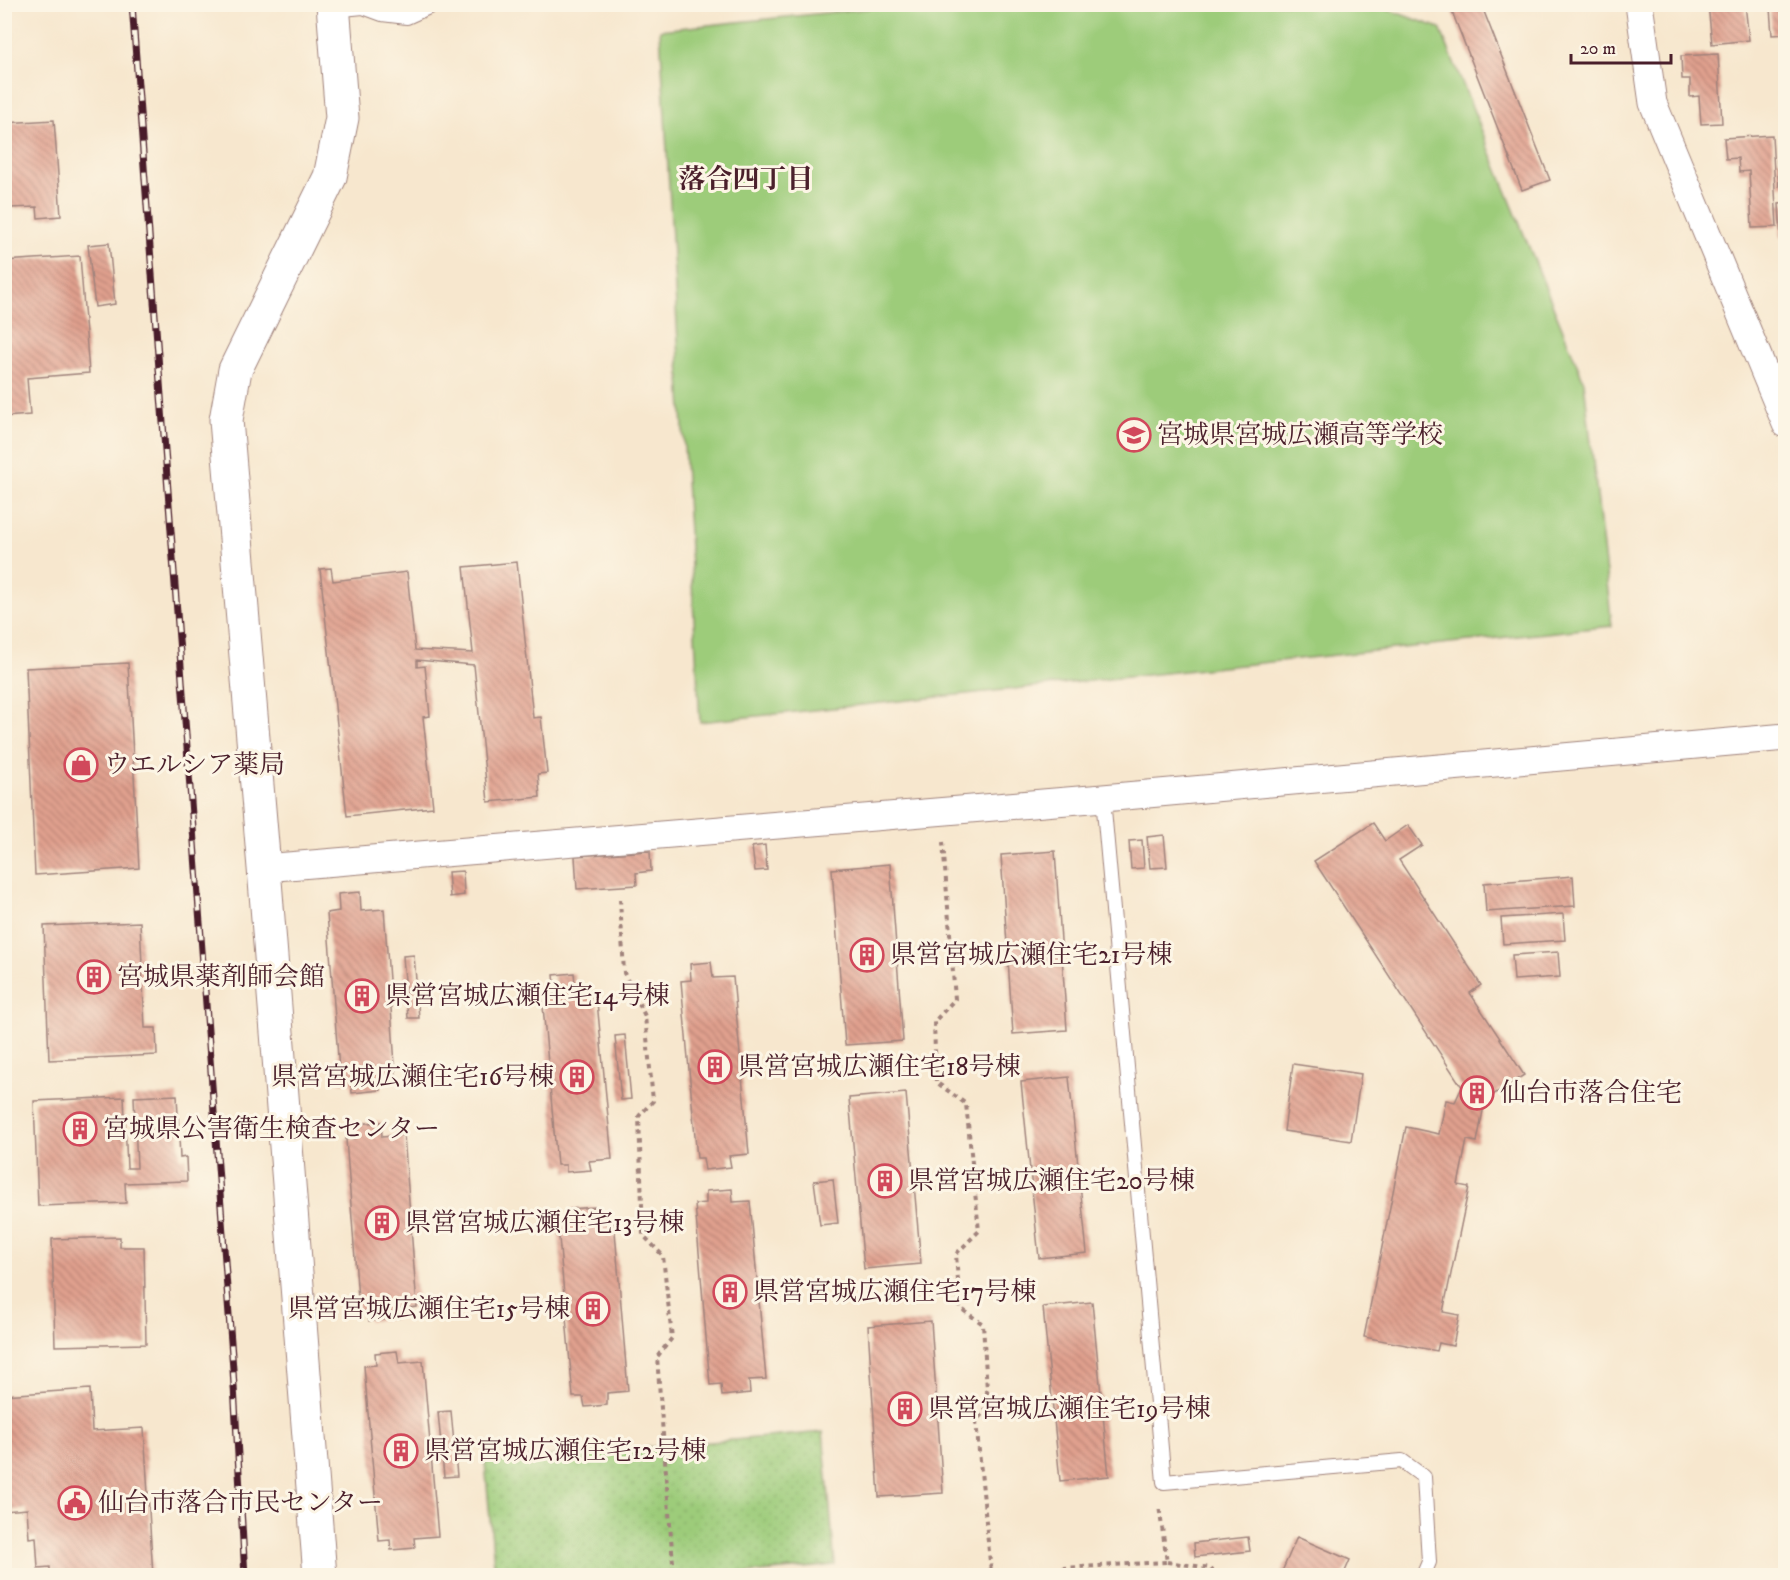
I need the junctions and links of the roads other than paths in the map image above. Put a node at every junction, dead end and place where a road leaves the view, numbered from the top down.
1 (431, 4) edge
2 (1639, 4) edge
3 (333, 7) edge
4 (1785, 424) edge
5 (1785, 737) edge
6 (1103, 798) junction
7 (264, 868) junction
8 (320, 1575) edge
9 (1423, 1575) edge

1 - 3 lane
2 - 4 street
3 - 7 street
5 - 6 street
6 - 7 street
6 - 9 lane
7 - 8 street

